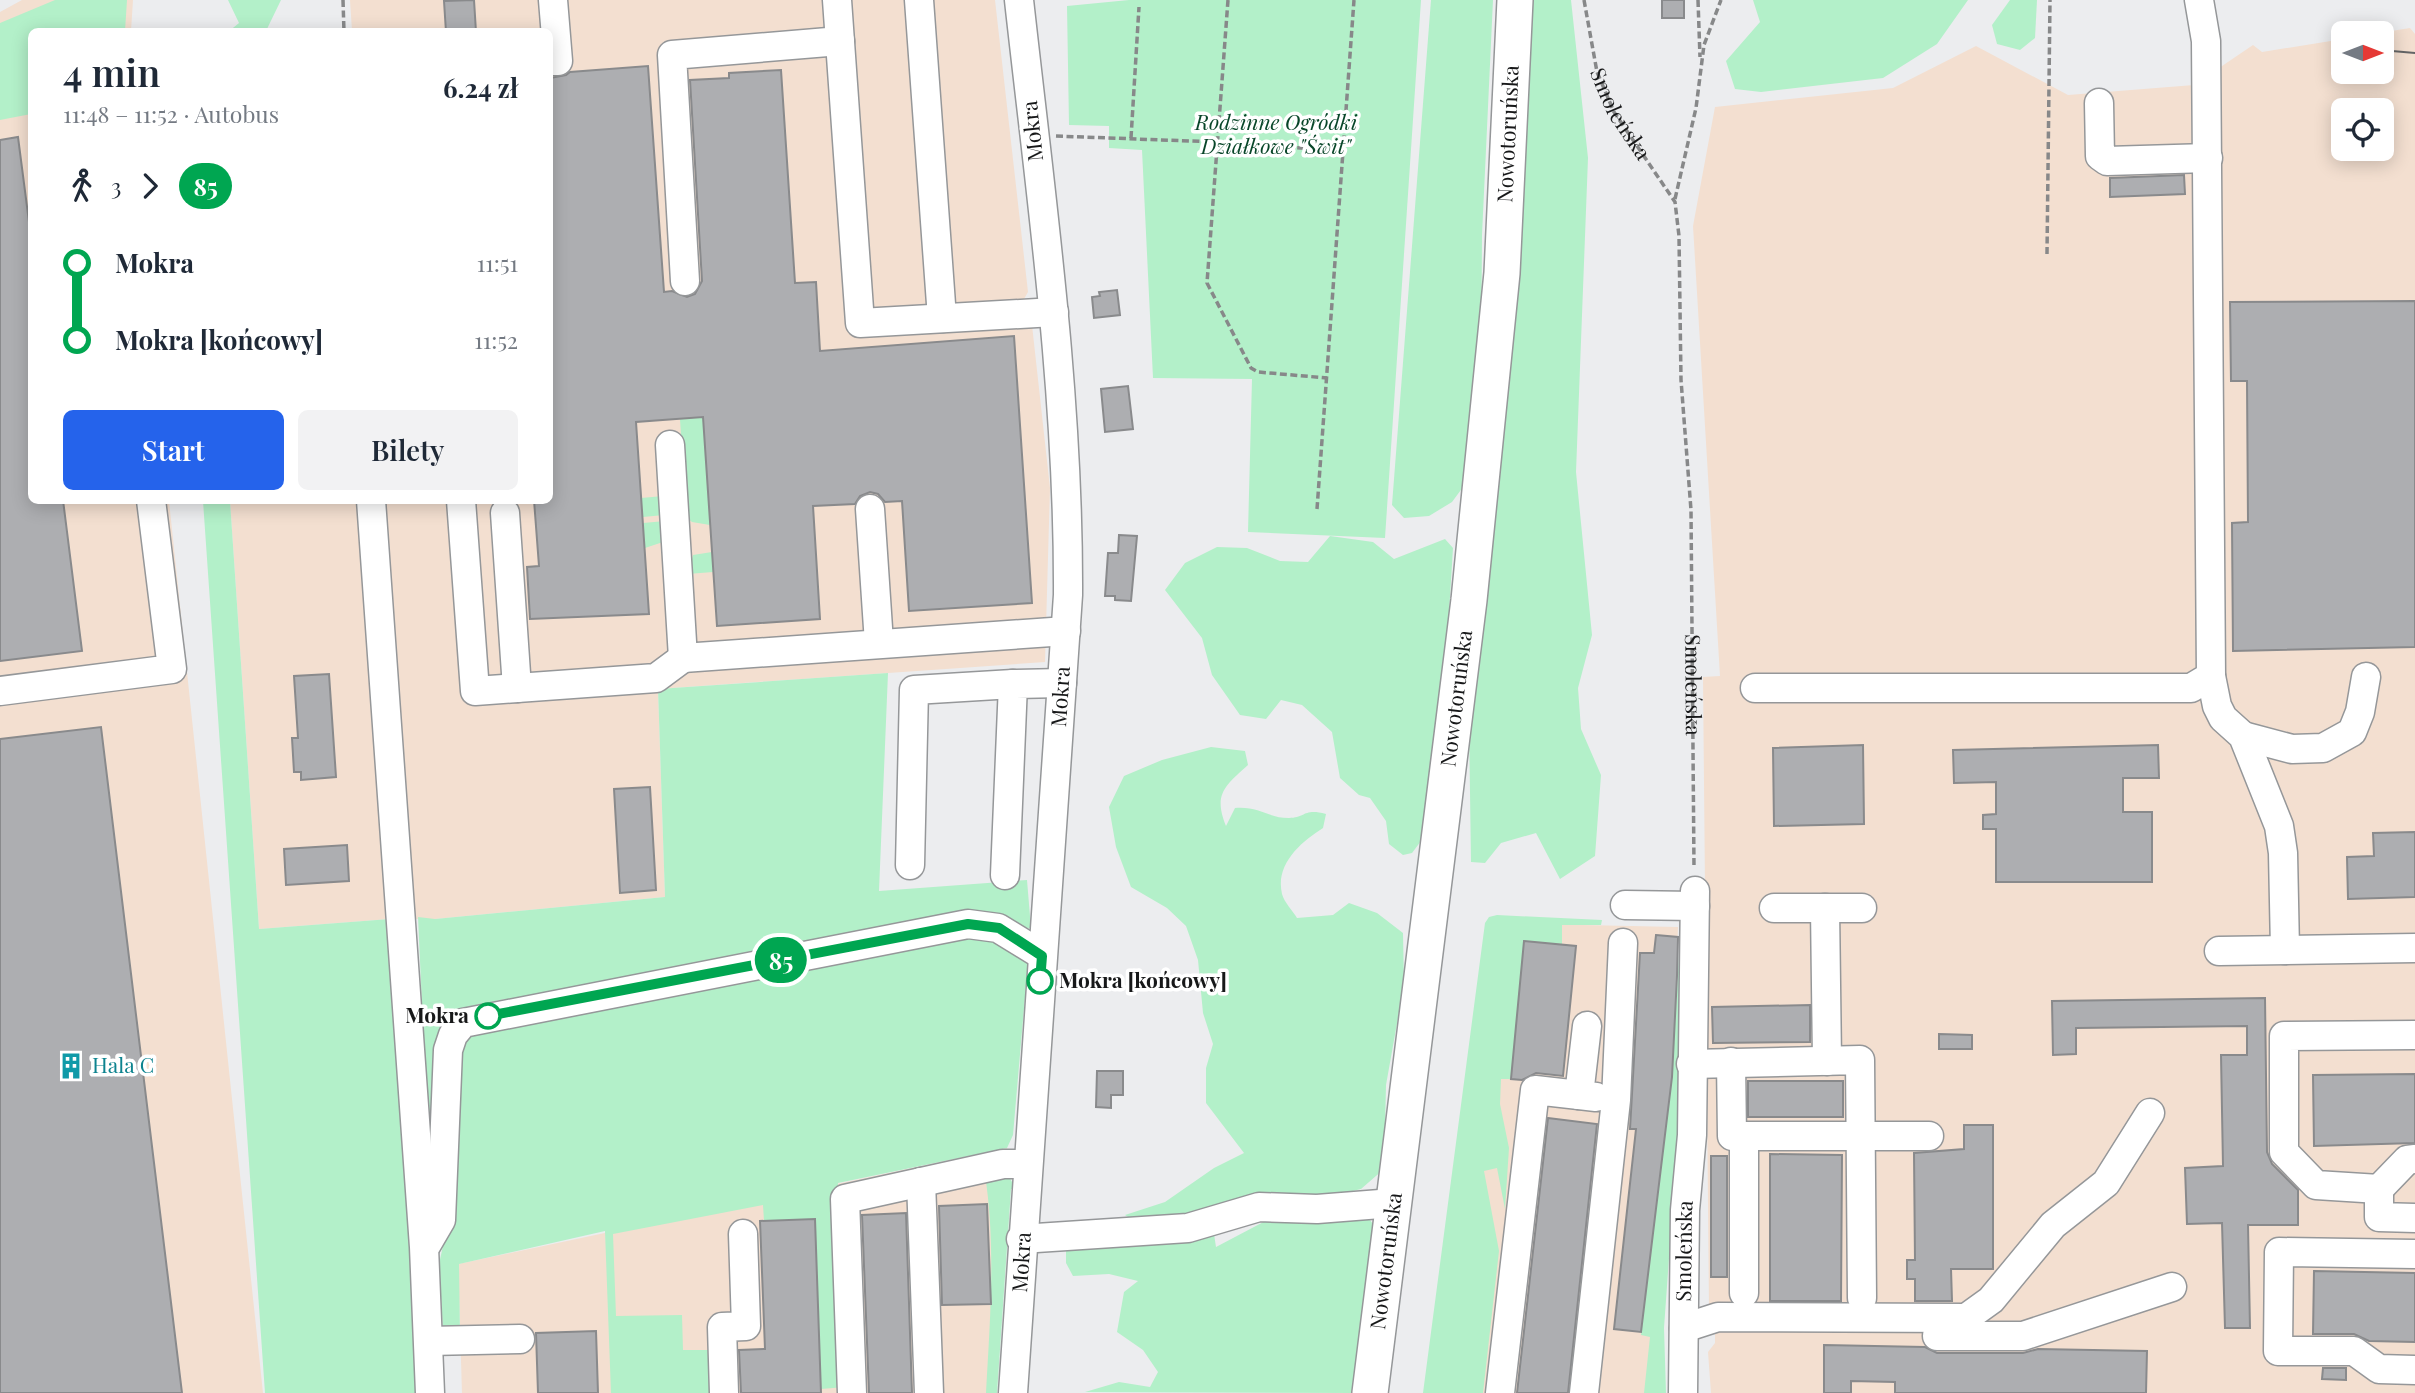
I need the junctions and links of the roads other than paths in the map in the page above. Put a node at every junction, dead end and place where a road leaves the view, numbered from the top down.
1 (553, 0) edge
2 (837, 0) edge
3 (919, 0) edge
4 (1019, 0) edge
5 (1516, 0) edge
6 (2199, 0) edge
7 (839, 41) junction
8 (553, 61) edge
9 (2099, 103) dead end
10 (2208, 158) junction
11 (685, 281) dead end
12 (1054, 312) junction
13 (942, 318) junction
14 (670, 444) dead end
15 (151, 504) edge
16 (371, 504) edge
17 (461, 504) edge
18 (870, 509) dead end
19 (505, 513) dead end
20 (508, 555) junction
21 (465, 558) junction
22 (1066, 631) junction
23 (879, 643) junction
24 (683, 657) junction
25 (2211, 676) junction
26 (2365, 677) dead end
27 (1062, 683) junction
28 (1013, 684) junction
29 (517, 688) junction
30 (1755, 688) dead end
31 (0, 691) edge
32 (2243, 736) junction
33 (909, 865) dead end
34 (1005, 875) dead end
35 (1625, 905) dead end
36 (1774, 908) dead end
37 (1825, 908) junction
38 (1862, 908) dead end
39 (1623, 943) dead end
40 (2415, 948) edge
41 (2285, 950) junction
42 (2219, 951) dead end
43 (1042, 956) junction
44 (1587, 1026) dead end
45 (2415, 1035) edge
46 (1827, 1061) junction
47 (1731, 1062) junction
48 (1691, 1064) junction
49 (1579, 1095) junction
50 (1616, 1100) junction
51 (2150, 1113) dead end
52 (1692, 1135) junction
53 (1738, 1136) junction
54 (1861, 1136) junction
55 (1929, 1136) dead end
56 (2415, 1159) edge
57 (1027, 1164) junction
58 (921, 1182) junction
59 (2379, 1189) junction
60 (1393, 1203) junction
61 (2415, 1218) edge
62 (743, 1234) dead end
63 (1021, 1239) junction
64 (425, 1247) junction
65 (2415, 1254) edge
66 (2172, 1287) dead end
67 (1744, 1293) dead end
68 (1862, 1298) dead end
69 (1684, 1328) junction
70 (520, 1339) dead end
71 (429, 1341) junction
72 (2415, 1370) edge
73 (430, 1393) edge
74 (724, 1393) edge
75 (852, 1393) edge
76 (929, 1393) edge
77 (1013, 1393) edge
78 (1370, 1393) edge
79 (1500, 1393) edge
80 (1584, 1393) edge
81 (1684, 1393) edge

1 - 8 street
2 - 7 street
3 - 13 street
4 - 12 street, Mokra
5 - 60 main road, Nowotoruńska
6 - 10 street
7 - 11 street
7 - 13 street
9 - 10 street
10 - 25 street
12 - 13 street
12 - 22 street, Mokra
14 - 24 street
15 - 31 street
16 - 64 street
17 - 21 street
18 - 23 street
19 - 20 street
20 - 21 street
20 - 29 street
21 - 29 street
22 - 23 street
22 - 27 street, Mokra
23 - 24 street
24 - 29 street
25 - 30 street
25 - 32 street
26 - 32 street
27 - 28 street
27 - 43 street, Mokra
28 - 33 street
28 - 34 street
32 - 41 street
35 - 48 street, Smoleńska
36 - 37 street
37 - 38 street
37 - 46 street
39 - 50 street
40 - 41 street
41 - 42 street
43 - 57 street, Mokra
43 - 64 street
44 - 49 street
45 - 59 street
46 - 47 street
46 - 54 street
47 - 48 street
47 - 53 street
48 - 52 street, Smoleńska
49 - 50 street
49 - 79 street
50 - 80 street
51 - 69 street
52 - 53 street
52 - 69 street, Smoleńska
53 - 54 street
53 - 67 street
54 - 55 street
54 - 68 street
56 - 59 street
57 - 58 street
57 - 63 street, Mokra
58 - 75 street
58 - 76 street
59 - 61 street
60 - 63 street
60 - 78 main road, Nowotoruńska
62 - 74 street
63 - 77 street, Mokra
64 - 71 street
65 - 72 street
66 - 69 street
69 - 81 street, Smoleńska
70 - 71 street
71 - 73 street

